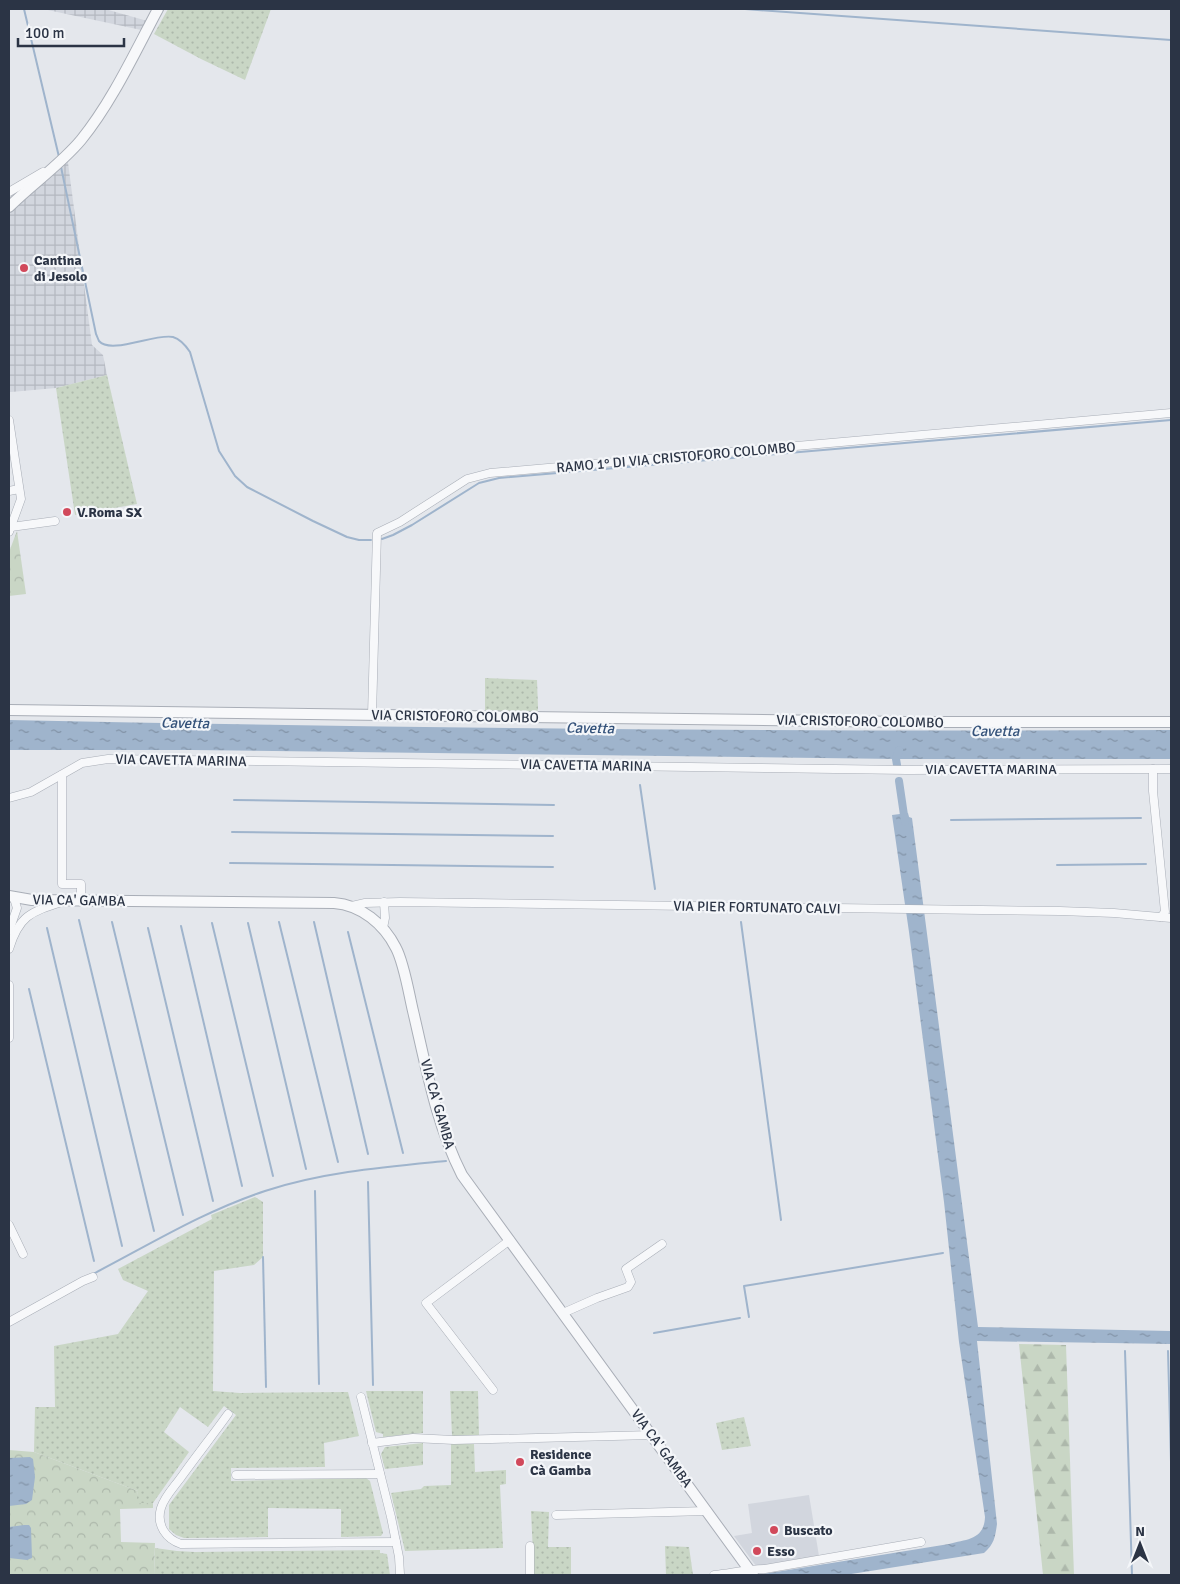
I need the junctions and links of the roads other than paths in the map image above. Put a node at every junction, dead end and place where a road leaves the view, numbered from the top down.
1 (158, 9) edge
2 (12, 195) edge
3 (9, 207) edge
4 (1171, 414) edge
5 (9, 420) edge
6 (19, 489) junction
7 (9, 491) edge
8 (54, 521) dead end
9 (10, 529) edge
10 (9, 710) edge
11 (372, 715) junction
12 (1171, 722) edge
13 (1171, 768) edge
14 (1153, 769) junction
15 (62, 775) junction
16 (9, 798) edge
17 (12, 897) edge
18 (68, 900) junction
19 (81, 900) junction
20 (384, 902) junction
21 (352, 906) junction
22 (1162, 917) junction
23 (1171, 918) edge
24 (383, 928) junction
25 (9, 931) edge
26 (9, 949) edge
27 (9, 985) edge
28 (9, 1038) edge
29 (9, 1225) edge
30 (510, 1240) junction
31 (662, 1244) dead end
32 (23, 1254) dead end
33 (92, 1277) dead end
34 (563, 1313) junction
35 (9, 1322) edge
36 (492, 1390) dead end
37 (361, 1396) dead end
38 (228, 1414) dead end
39 (652, 1435) junction
40 (372, 1443) junction
41 (380, 1474) junction
42 (236, 1475) dead end
43 (708, 1511) junction
44 (556, 1515) dead end
45 (396, 1542) junction
46 (921, 1542) dead end
47 (530, 1546) dead end
48 (751, 1572) edge
49 (400, 1574) dead end
50 (530, 1575) edge
51 (714, 1575) edge

1 - 2 street
2 - 3 street
4 - 11 street, RAMO 1° DI VIA CRISTOFORO COLOMBO
5 - 6 street
6 - 7 street
6 - 9 street
8 - 9 street
10 - 11 street, VIA CRISTOFORO COLOMBO
11 - 12 street, VIA CRISTOFORO COLOMBO
13 - 14 street, VIA CAVETTA MARINA
14 - 15 street, VIA CAVETTA MARINA
14 - 22 street
15 - 16 street, VIA CAVETTA MARINA
15 - 19 street
17 - 18 street, VIA CA' GAMBA
17 - 25 street
18 - 19 street, VIA CA' GAMBA
18 - 26 street
19 - 21 street, VIA CA' GAMBA
20 - 21 street, VIA PIER FORTUNATO CALVI
20 - 22 street, VIA PIER FORTUNATO CALVI
20 - 24 street
21 - 24 street, VIA CA' GAMBA
22 - 23 street, VIA PIER FORTUNATO CALVI
24 - 30 street, VIA CA' GAMBA
27 - 28 street
29 - 32 street
30 - 34 street, VIA CA' GAMBA
30 - 36 street
31 - 34 street
33 - 35 street
34 - 39 street, VIA CA' GAMBA
37 - 40 street
38 - 45 street
39 - 40 street
39 - 43 street, VIA CA' GAMBA
40 - 41 street
41 - 42 street
41 - 45 street
43 - 44 street
43 - 48 street, VIA CA' GAMBA
45 - 49 street
46 - 48 street
47 - 50 street
48 - 51 street

